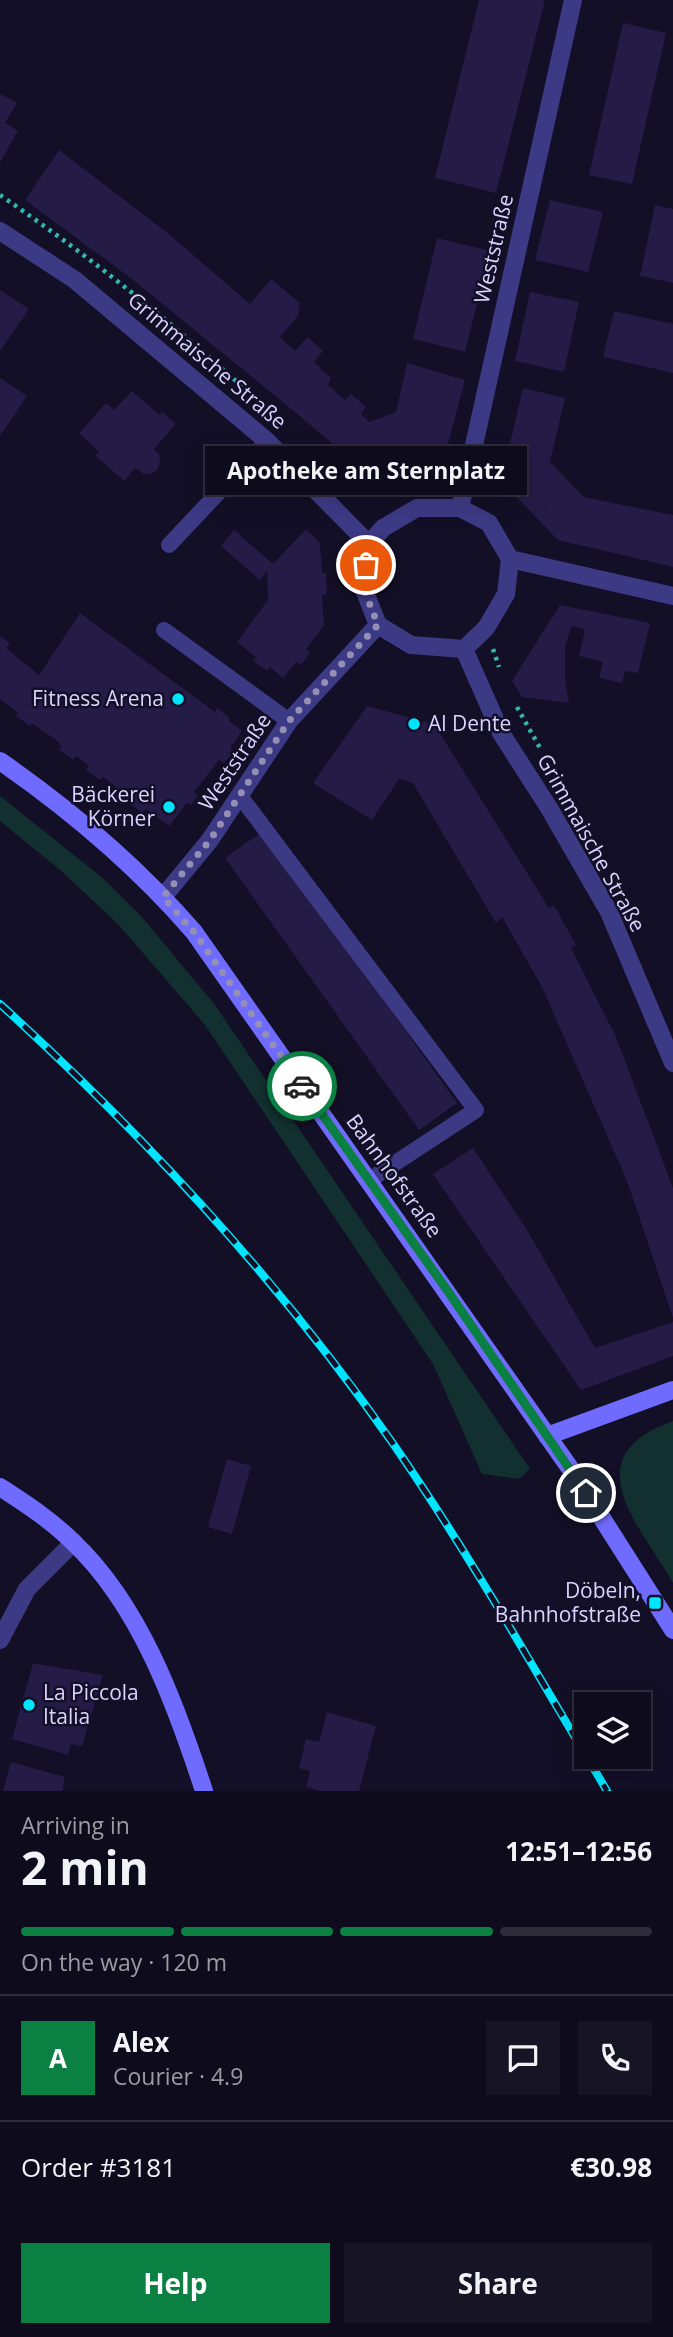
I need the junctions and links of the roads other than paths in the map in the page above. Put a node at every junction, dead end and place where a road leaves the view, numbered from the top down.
1 (573, 0) edge
2 (0, 231) edge
3 (267, 441) junction
4 (460, 508) junction
5 (369, 544) junction
6 (169, 545) dead end
7 (510, 559) junction
8 (673, 596) edge
9 (378, 625) junction
10 (164, 630) dead end
11 (464, 649) junction
12 (289, 721) junction
13 (0, 761) edge
14 (240, 796) junction
15 (163, 897) junction
16 (673, 1063) edge
17 (368, 1181) junction
18 (673, 1390) edge
19 (547, 1436) junction
20 (0, 1488) edge
21 (74, 1542) junction
22 (673, 1630) edge
23 (0, 1640) edge
24 (204, 1791) edge

1 - 4 street, Weststraße
2 - 3 street, Grimmaische Straße
3 - 5 street, Grimmaische Straße
3 - 6 lane
4 - 5 street
4 - 7 street
5 - 9 street
7 - 8 street
7 - 11 street
9 - 11 street
9 - 12 street, Weststraße
10 - 12 lane
11 - 16 street, Grimmaische Straße
12 - 14 street, Weststraße
13 - 15 main road, Bahnhofstraße
14 - 15 street, Weststraße
14 - 17 lane
15 - 17 main road, Bahnhofstraße
17 - 19 main road, Bahnhofstraße
18 - 19 main road
19 - 22 main road, Bahnhofstraße
20 - 21 main road
21 - 23 street
21 - 24 main road

